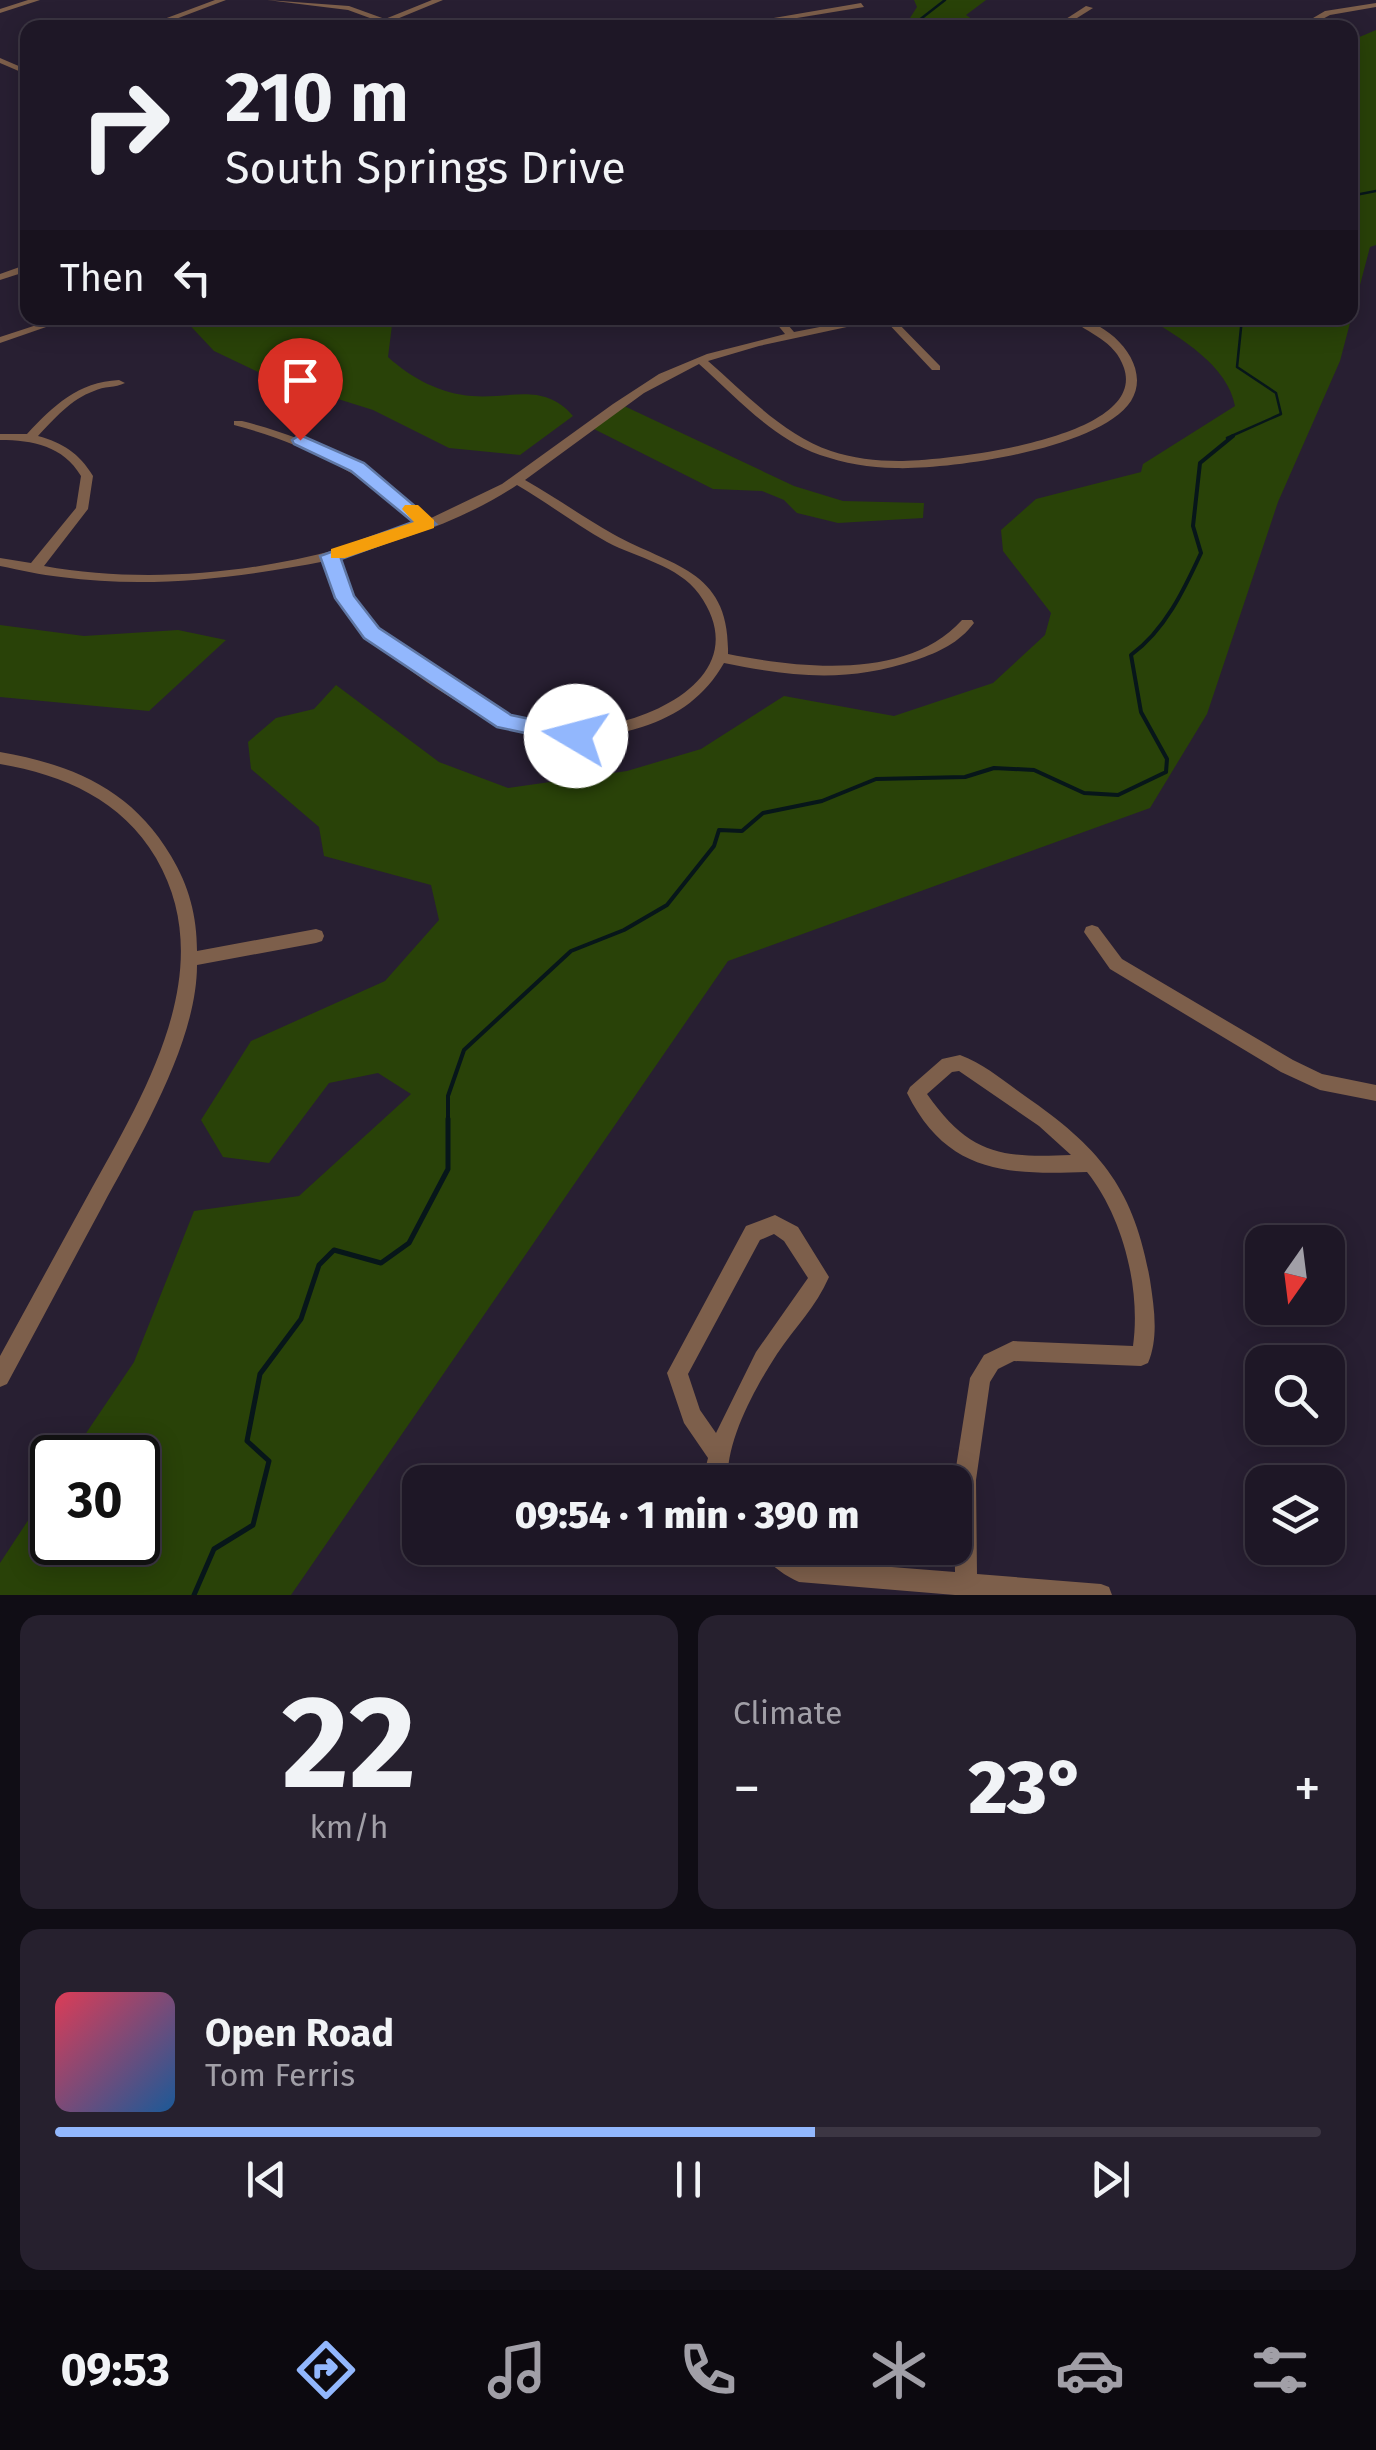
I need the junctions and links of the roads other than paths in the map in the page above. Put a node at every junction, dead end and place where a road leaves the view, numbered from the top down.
1 (36, 0) edge
2 (222, 0) edge
3 (271, 0) edge
4 (439, 0) edge
5 (297, 1) edge
6 (331, 2) edge
7 (793, 5) dead end
8 (1376, 5) edge
9 (861, 6) dead end
10 (1090, 8) dead end
11 (0, 12) edge
12 (801, 15) junction
13 (166, 20) edge
14 (386, 20) joint
15 (769, 20) edge
16 (1069, 20) edge
17 (1314, 20) edge
18 (46, 325) edge
19 (783, 325) edge
20 (847, 325) edge
21 (895, 325) edge
22 (1087, 325) edge
23 (793, 337) junction
24 (0, 340) edge
25 (701, 360) junction
26 (936, 368) dead end
27 (119, 382) dead end
28 (238, 423) dead end
29 (0, 437) edge
30 (30, 438) junction
31 (517, 480) junction
32 (427, 524) junction
33 (330, 556) junction
34 (0, 562) edge
35 (34, 569) junction
36 (967, 623) dead end
37 (718, 658) junction
38 (0, 758) edge
39 (1092, 932) dead end
40 (316, 936) dead end
41 (191, 959) junction
42 (1376, 1094) edge
43 (1092, 1164) junction
44 (0, 1377) edge
45 (718, 1453) junction
46 (715, 1465) edge
47 (791, 1565) edge
48 (966, 1591) edge
49 (1101, 1595) edge

1 - 11 street
2 - 13 street
3 - 5 street
4 - 14 street
5 - 6 street
6 - 14 street
7 - 12 street
8 - 17 street
9 - 12 street
10 - 16 street
12 - 15 street
18 - 24 street
19 - 23 street
20 - 23 street
21 - 26 street
22 - 25 street
23 - 25 street
25 - 31 street
27 - 30 street
28 - 32 street
29 - 30 street
30 - 35 street
31 - 32 street
31 - 37 street
32 - 33 street
33 - 35 street
33 - 37 street
34 - 35 street
36 - 37 street
38 - 41 street
39 - 42 street
40 - 41 street
41 - 44 street
43 - 43 street
43 - 48 street
45 - 45 street
45 - 46 street
47 - 48 street
48 - 49 street

